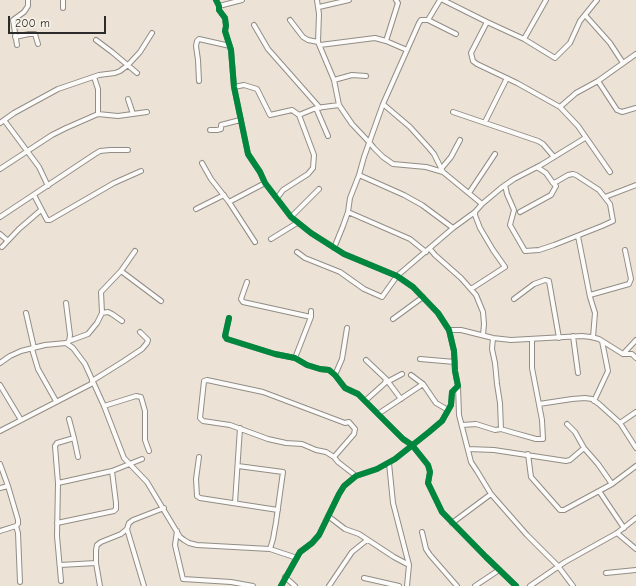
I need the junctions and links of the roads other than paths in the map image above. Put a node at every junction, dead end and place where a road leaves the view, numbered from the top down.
1 (28, 0) edge
2 (63, 0) edge
3 (216, 0) edge
4 (242, 0) edge
5 (317, 0) edge
6 (349, 0) edge
7 (396, 0) edge
8 (440, 0) edge
9 (443, 0) edge
10 (546, 0) edge
11 (597, 0) edge
12 (219, 6) junction
13 (319, 7) junction
14 (64, 8) dead end
15 (585, 15) junction
16 (290, 20) dead end
17 (428, 20) junction
18 (487, 22) junction
19 (254, 25) dead end
20 (152, 33) dead end
21 (456, 34) dead end
22 (15, 36) junction
23 (524, 39) junction
24 (96, 40) dead end
25 (386, 41) junction
26 (319, 43) junction
27 (17, 44) dead end
28 (38, 44) dead end
29 (230, 46) junction
30 (407, 50) junction
31 (636, 54) edge
32 (623, 63) junction
33 (128, 65) junction
34 (137, 73) dead end
35 (366, 76) dead end
36 (94, 77) junction
37 (507, 78) junction
38 (334, 80) junction
39 (598, 80) junction
40 (199, 81) dead end
41 (234, 87) junction
42 (128, 99) dead end
43 (383, 104) junction
44 (339, 105) junction
45 (560, 107) junction
46 (318, 108) junction
47 (636, 108) edge
48 (147, 112) dead end
49 (453, 112) dead end
50 (98, 114) junction
51 (133, 114) junction
52 (299, 115) junction
53 (4, 120) junction
54 (240, 120) junction
55 (485, 122) junction
56 (0, 123) edge
57 (210, 130) dead end
58 (328, 136) dead end
59 (585, 138) junction
60 (460, 140) dead end
61 (369, 142) junction
62 (128, 150) dead end
63 (28, 151) junction
64 (495, 154) dead end
65 (554, 157) junction
66 (202, 163) dead end
67 (537, 167) junction
68 (0, 169) edge
69 (141, 170) dead end
70 (442, 170) junction
71 (610, 172) dead end
72 (359, 175) junction
73 (265, 183) junction
74 (553, 183) junction
75 (505, 185) junction
76 (636, 185) edge
77 (48, 186) junction
78 (319, 189) dead end
79 (469, 193) junction
80 (34, 195) junction
81 (224, 195) junction
82 (605, 197) junction
83 (277, 198) junction
84 (228, 202) junction
85 (482, 204) junction
86 (196, 209) dead end
87 (42, 210) junction
88 (348, 212) junction
89 (475, 212) junction
90 (520, 212) dead end
91 (291, 217) junction
92 (0, 218) edge
93 (297, 223) junction
94 (453, 228) junction
95 (0, 234) edge
96 (578, 236) junction
97 (271, 239) dead end
98 (7, 240) junction
99 (255, 242) dead end
100 (2, 247) dead end
101 (334, 248) junction
102 (428, 250) junction
103 (625, 250) dead end
104 (135, 251) dead end
105 (297, 252) dead end
106 (121, 271) junction
107 (397, 276) junction
108 (247, 282) dead end
109 (471, 289) junction
110 (590, 295) junction
111 (423, 297) junction
112 (514, 299) dead end
113 (160, 301) dead end
114 (66, 303) dead end
115 (311, 311) dead end
116 (26, 313) dead end
117 (102, 313) junction
118 (311, 317) junction
119 (229, 318) dead end
120 (393, 319) dead end
121 (122, 322) dead end
122 (347, 328) dead end
123 (449, 330) junction
124 (140, 332) dead end
125 (483, 335) junction
126 (573, 336) junction
127 (493, 338) junction
128 (559, 338) junction
129 (593, 338) junction
130 (532, 339) junction
131 (636, 340) edge
132 (602, 341) junction
133 (68, 342) junction
134 (33, 348) junction
135 (623, 354) junction
136 (295, 358) junction
137 (636, 358) edge
138 (420, 359) dead end
139 (366, 360) dead end
140 (455, 362) junction
141 (0, 364) edge
142 (578, 373) dead end
143 (402, 374) dead end
144 (335, 375) junction
145 (411, 375) dead end
146 (93, 382) junction
147 (386, 382) junction
148 (423, 384) junction
149 (0, 385) edge
150 (458, 386) junction
151 (401, 399) junction
152 (56, 401) junction
153 (365, 401) junction
154 (594, 401) junction
155 (539, 404) junction
156 (104, 406) junction
157 (448, 410) junction
158 (636, 412) edge
159 (378, 414) junction
160 (69, 419) dead end
161 (21, 420) junction
162 (620, 423) junction
163 (567, 424) dead end
164 (462, 425) junction
165 (240, 428) junction
166 (501, 429) junction
167 (0, 431) edge
168 (74, 438) junction
169 (412, 445) junction
170 (584, 448) junction
171 (636, 448) edge
172 (468, 449) junction
173 (149, 451) dead end
174 (528, 454) junction
175 (334, 456) junction
176 (78, 457) dead end
177 (199, 457) dead end
178 (142, 459) dead end
179 (389, 463) junction
180 (0, 464) edge
181 (129, 464) junction
182 (238, 466) junction
183 (636, 466) edge
184 (112, 471) junction
185 (356, 476) junction
186 (58, 483) junction
187 (612, 484) junction
188 (8, 486) junction
189 (0, 488) edge
190 (599, 491) junction
191 (491, 494) junction
192 (235, 503) junction
193 (164, 508) junction
194 (278, 510) junction
195 (328, 516) junction
196 (636, 518) edge
197 (57, 523) junction
198 (452, 523) junction
199 (16, 526) junction
200 (624, 528) junction
201 (127, 529) junction
202 (0, 531) edge
203 (177, 531) junction
204 (422, 532) dead end
205 (617, 533) junction
206 (366, 540) junction
207 (270, 549) junction
208 (636, 549) edge
209 (297, 558) junction
210 (96, 563) junction
211 (60, 565) junction
212 (410, 565) junction
213 (558, 566) junction
214 (499, 570) junction
215 (636, 570) edge
216 (606, 572) dead end
217 (285, 577) junction
218 (364, 578) dead end
219 (61, 581) dead end
220 (20, 582) dead end
221 (100, 586) edge
222 (144, 586) edge
223 (253, 586) edge
224 (281, 586) edge
225 (295, 586) edge
226 (329, 586) edge
227 (399, 586) edge
228 (407, 586) edge
229 (457, 586) edge
230 (476, 586) edge
231 (516, 586) edge
232 (530, 586) edge
233 (573, 586) edge

1 - 22 street
2 - 14 street
3 - 12 street
4 - 12 street
5 - 13 street
6 - 13 street
7 - 25 street
8 - 17 street
9 - 18 street
10 - 23 street
11 - 15 street
12 - 29 street
13 - 26 street
15 - 23 street
15 - 32 street
16 - 26 street
17 - 21 street
17 - 30 street
18 - 23 street
18 - 37 street
19 - 46 street
20 - 33 street
22 - 27 street
22 - 28 street
24 - 33 street
25 - 26 street
25 - 30 street
26 - 38 street
29 - 40 street
29 - 41 street
30 - 43 street
31 - 32 street
32 - 39 street
33 - 34 street
33 - 36 street
35 - 38 street
36 - 50 street
36 - 53 street
37 - 45 street
37 - 55 street
38 - 44 street
39 - 45 street
39 - 47 street
41 - 52 street
41 - 54 street
42 - 51 street
43 - 61 street
43 - 70 street
44 - 46 street
44 - 61 street
45 - 59 street
46 - 52 street
46 - 58 street
48 - 51 street
49 - 55 street
50 - 51 street
50 - 63 street
52 - 83 street
53 - 56 street
53 - 63 street
54 - 57 street
54 - 73 street
55 - 65 street
59 - 65 street
59 - 71 street
60 - 70 street
61 - 70 street
61 - 72 street
62 - 77 street
63 - 68 street
63 - 77 street
64 - 79 street
65 - 67 street
66 - 81 street
67 - 74 street
67 - 75 street
69 - 87 street
70 - 79 street
72 - 88 street
72 - 94 street
73 - 83 street
73 - 84 street
74 - 82 street
74 - 90 street
75 - 85 street
75 - 96 street
76 - 82 street
77 - 80 street
78 - 91 street
79 - 85 street
80 - 87 street
80 - 92 street
81 - 84 street
81 - 86 street
82 - 96 street
83 - 91 street
84 - 99 street
85 - 89 street
87 - 98 street
88 - 101 street
88 - 102 street
89 - 94 street
89 - 109 street
91 - 93 street
93 - 97 street
93 - 101 street
94 - 102 street
95 - 98 street
96 - 110 street
98 - 100 street
101 - 107 street
102 - 107 street
102 - 109 street
103 - 110 street
104 - 106 street
105 - 107 street
106 - 113 street
106 - 117 street
107 - 111 street
108 - 118 street
109 - 125 street
110 - 129 street
111 - 120 street
111 - 123 street
112 - 128 street
114 - 133 street
115 - 118 street
116 - 134 street
117 - 121 street
117 - 133 street
118 - 136 street
119 - 136 street
122 - 144 street
123 - 125 street
123 - 140 street
124 - 146 street
125 - 127 street
126 - 128 street
126 - 129 street
126 - 142 street
127 - 130 street
127 - 166 street
128 - 130 street
129 - 132 street
130 - 155 street
131 - 135 street
132 - 135 street
132 - 154 street
133 - 134 street
133 - 146 street
134 - 141 street
134 - 152 street
135 - 137 street
136 - 144 street
138 - 140 street
139 - 147 street
140 - 150 street
143 - 147 street
144 - 153 street
145 - 148 street
146 - 152 street
146 - 156 street
147 - 151 street
147 - 153 street
148 - 151 street
148 - 157 street
149 - 161 street
150 - 157 street
150 - 164 street
151 - 159 street
152 - 161 street
153 - 159 street
154 - 155 street
154 - 162 street
155 - 166 street
156 - 173 street
156 - 181 street
157 - 169 street
158 - 162 street
159 - 169 street
160 - 168 street
161 - 167 street
162 - 171 street
163 - 170 street
164 - 166 street
164 - 172 street
165 - 175 street
165 - 175 street
165 - 182 street
168 - 176 street
168 - 186 street
169 - 179 street
169 - 198 street
170 - 174 street
170 - 187 street
172 - 174 street
172 - 191 street
174 - 190 street
175 - 185 street
177 - 192 street
178 - 181 street
179 - 185 street
179 - 212 street
180 - 188 street
181 - 184 street
181 - 193 street
182 - 192 street
182 - 194 street
183 - 187 street
184 - 186 street
184 - 197 street
185 - 195 street
186 - 197 street
187 - 190 street
188 - 189 street
188 - 199 street
190 - 200 street
191 - 198 street
191 - 213 street
192 - 194 street
193 - 201 street
193 - 203 street
194 - 207 street
195 - 206 street
195 - 209 street
196 - 200 street
197 - 211 street
198 - 214 street
199 - 202 street
199 - 220 street
200 - 205 street
201 - 210 street
201 - 222 street
203 - 207 street
203 - 223 street
204 - 229 street
205 - 208 street
205 - 213 street
206 - 212 street
206 - 226 street
207 - 209 street
209 - 217 street
210 - 211 street
210 - 221 street
211 - 219 street
212 - 228 street
213 - 232 street
213 - 233 street
214 - 230 street
214 - 231 street
215 - 216 street
217 - 224 street
217 - 225 street
218 - 227 street

